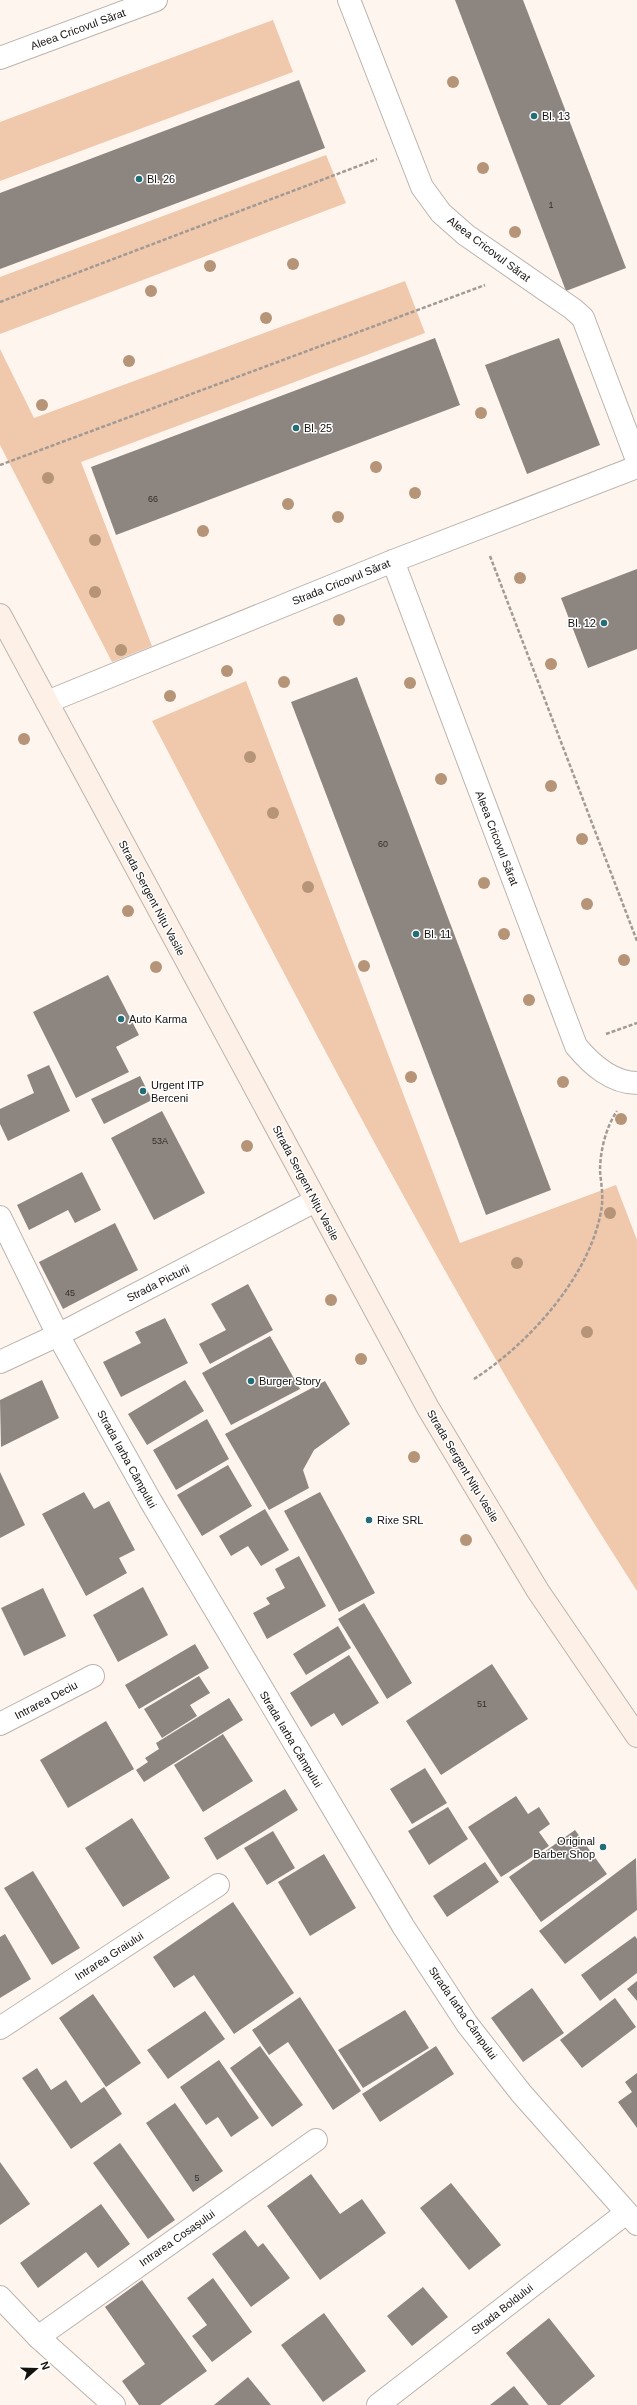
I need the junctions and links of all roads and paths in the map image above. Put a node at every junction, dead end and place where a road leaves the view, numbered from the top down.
1 (156, 0) edge
2 (350, 0) edge
3 (0, 58) edge
4 (406, 148) junction
5 (519, 273) junction
6 (0, 302) edge
7 (637, 460) edge
8 (0, 465) edge
9 (637, 467) edge
10 (479, 527) junction
11 (393, 561) junction
12 (0, 615) edge
13 (47, 702) junction
14 (637, 941) edge
15 (636, 1083) edge
16 (315, 1201) junction
17 (0, 1217) edge
18 (58, 1335) junction
19 (0, 1362) edge
20 (474, 1379) dead end
21 (93, 1676) dead end
22 (0, 1724) edge
23 (637, 1736) edge
24 (218, 1885) dead end
25 (0, 2028) edge
26 (316, 2140) dead end
27 (632, 2218) edge
28 (0, 2297) edge
29 (38, 2336) junction
30 (114, 2405) edge
31 (378, 2405) edge

1 - 3 street, Aleea Cricovul Sărat
2 - 4 street, Aleea Cricovul Sărat
4 - 5 street, Aleea Cricovul Sărat
4 - 6 path
5 - 7 street, Aleea Cricovul Sărat
5 - 8 path
9 - 10 street, Strada Cricovul Sărat
10 - 11 street, Strada Cricovul Sărat
10 - 14 path
11 - 13 street, Strada Cricovul Sărat
11 - 15 street, Aleea Cricovul Sărat
12 - 13 main road, Strada Sergent Nițu Vasile
13 - 16 main road, Strada Sergent Nițu Vasile
15 - 20 path
16 - 18 street, Strada Picturii
16 - 23 main road, Strada Sergent Nițu Vasile
17 - 18 street, Strada Iarba Câmpului
18 - 19 street, Strada Picturii
18 - 27 street, Strada Iarba Câmpului
21 - 22 street, Intrarea Deciu
24 - 25 street, Intrarea Graiului
26 - 29 street, Intrarea Cosașului
27 - 31 street, Strada Boldului
28 - 29 street
29 - 30 street

